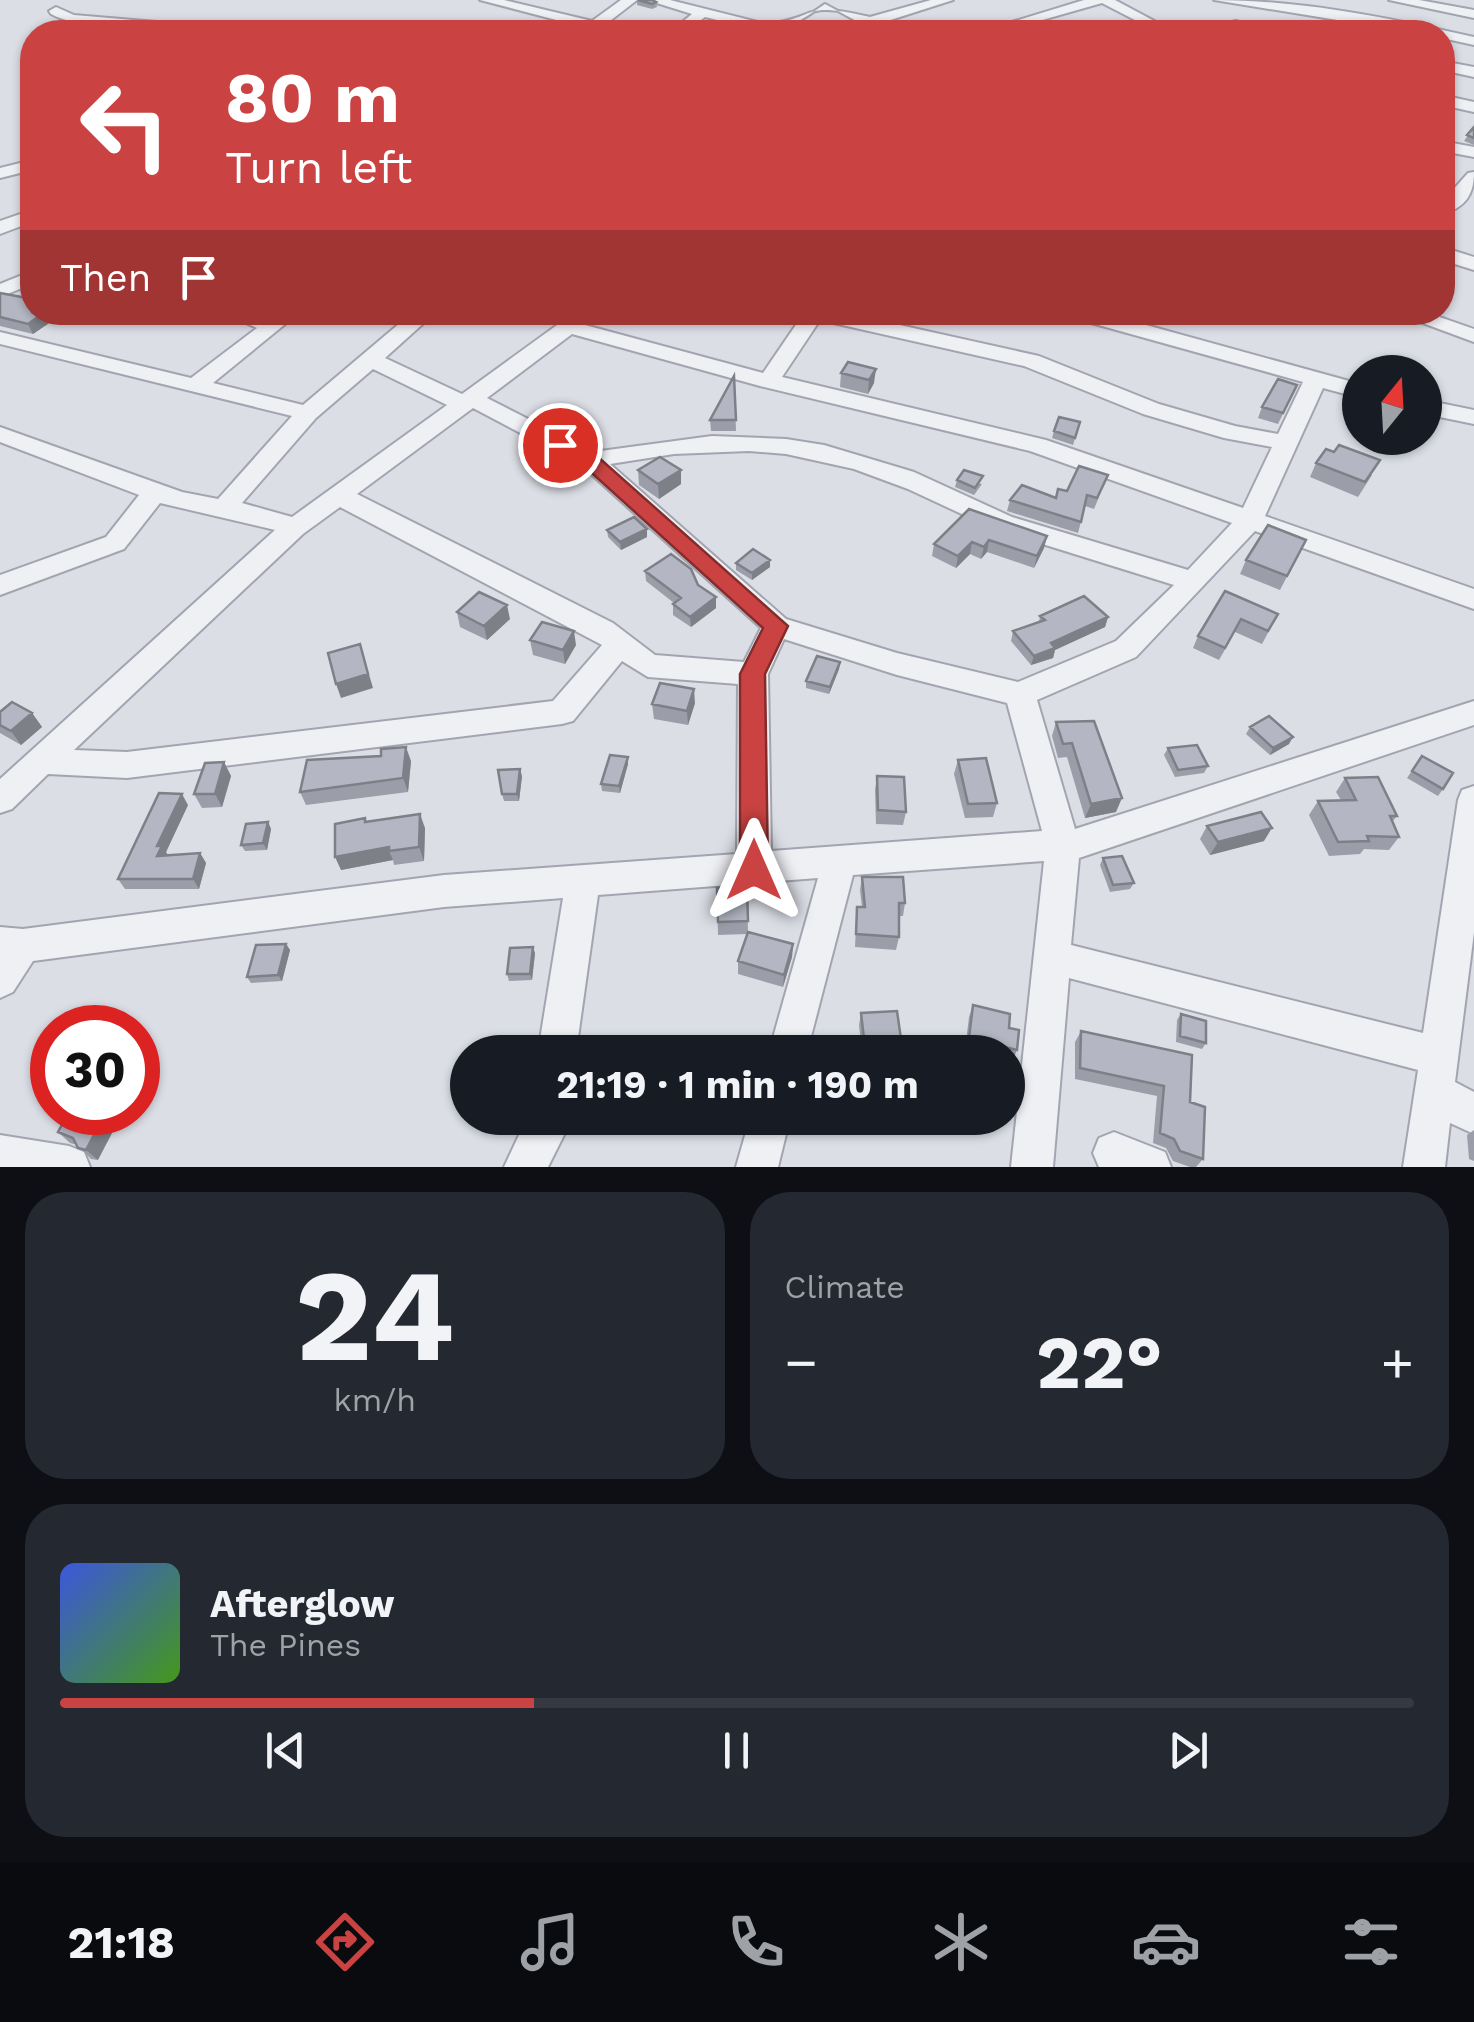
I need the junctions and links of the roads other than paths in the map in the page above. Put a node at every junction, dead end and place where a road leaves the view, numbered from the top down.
1 (487, 0) edge
2 (630, 0) edge
3 (654, 0) edge
4 (719, 0) edge
5 (824, 0) edge
6 (946, 0) edge
7 (1102, 0) edge
8 (1221, 0) edge
9 (1396, 0) edge
10 (1271, 2) edge
11 (1241, 4) junction
12 (1448, 4) edge
13 (56, 11) dead end
14 (700, 13) junction
15 (1474, 14) edge
16 (83, 20) edge
17 (555, 20) edge
18 (603, 20) edge
19 (692, 20) edge
20 (726, 20) edge
21 (793, 20) edge
22 (864, 20) edge
23 (875, 20) edge
24 (1030, 20) edge
25 (1149, 20) edge
26 (1233, 20) edge
27 (1368, 20) edge
28 (1474, 176) edge
29 (1455, 202) edge
30 (273, 325) edge
31 (412, 325) edge
32 (572, 325) edge
33 (594, 325) edge
34 (805, 325) edge
35 (866, 325) edge
36 (1119, 325) edge
37 (1441, 325) edge
38 (1474, 336) edge
39 (0, 338) edge
40 (373, 361) junction
41 (1315, 380) junction
42 (768, 381) junction
43 (195, 386) junction
44 (1342, 387) edge
45 (468, 402) junction
46 (1442, 410) edge
47 (308, 413) junction
48 (1474, 417) edge
49 (0, 434) edge
50 (1288, 443) junction
51 (590, 460) junction
52 (155, 492) junction
53 (339, 496) junction
54 (224, 508) junction
55 (1250, 520) junction
56 (294, 528) junction
57 (1194, 581) junction
58 (0, 585) edge
59 (1474, 599) edge
60 (776, 626) junction
61 (620, 644) junction
62 (752, 674) junction
63 (1020, 694) junction
64 (1474, 713) edge
65 (22, 770) edge
66 (0, 799) edge
67 (1474, 800) edge
68 (1062, 844) junction
69 (840, 863) junction
70 (754, 870) junction
71 (583, 881) junction
72 (11, 945) edge
73 (1052, 957) junction
74 (0, 980) edge
75 (560, 1035) edge
76 (793, 1035) edge
77 (1436, 1074) junction
78 (1474, 1114) edge
79 (544, 1135) edge
80 (765, 1135) edge
81 (0, 1156) edge
82 (69, 1167) edge
83 (525, 1167) edge
84 (757, 1167) edge
85 (1032, 1167) edge
86 (1424, 1167) edge

1 - 17 street
2 - 18 street
3 - 14 street
4 - 14 street
5 - 21 street
5 - 22 street
6 - 23 street
7 - 24 street
7 - 25 street
8 - 11 street
9 - 12 street
10 - 11 street
10 - 27 street
11 - 26 street
12 - 15 street
13 - 16 street
14 - 19 street
14 - 20 street
28 - 29 street
30 - 43 street
31 - 40 street
32 - 45 street
33 - 42 street
34 - 42 street
35 - 50 street
36 - 41 street
37 - 38 street
39 - 43 street
40 - 45 street
40 - 47 street
41 - 44 street
41 - 50 street
42 - 55 street
43 - 47 street
45 - 51 street
45 - 53 street
46 - 48 street
47 - 54 street
49 - 52 street
50 - 55 street
51 - 57 street
51 - 60 street
52 - 54 street
52 - 58 street
53 - 56 street
53 - 61 street
54 - 56 street
55 - 57 street
55 - 59 street
56 - 65 street
57 - 63 street
60 - 62 street
60 - 63 street
61 - 62 street
61 - 65 street
62 - 70 street
63 - 68 street
64 - 68 street
65 - 66 street
67 - 77 street
68 - 69 street
68 - 73 street
69 - 70 street
69 - 76 street
70 - 71 street
71 - 72 street
71 - 75 street
72 - 74 street
73 - 77 street
73 - 85 street
77 - 78 street
77 - 86 street
79 - 83 street
80 - 84 street
81 - 82 street

